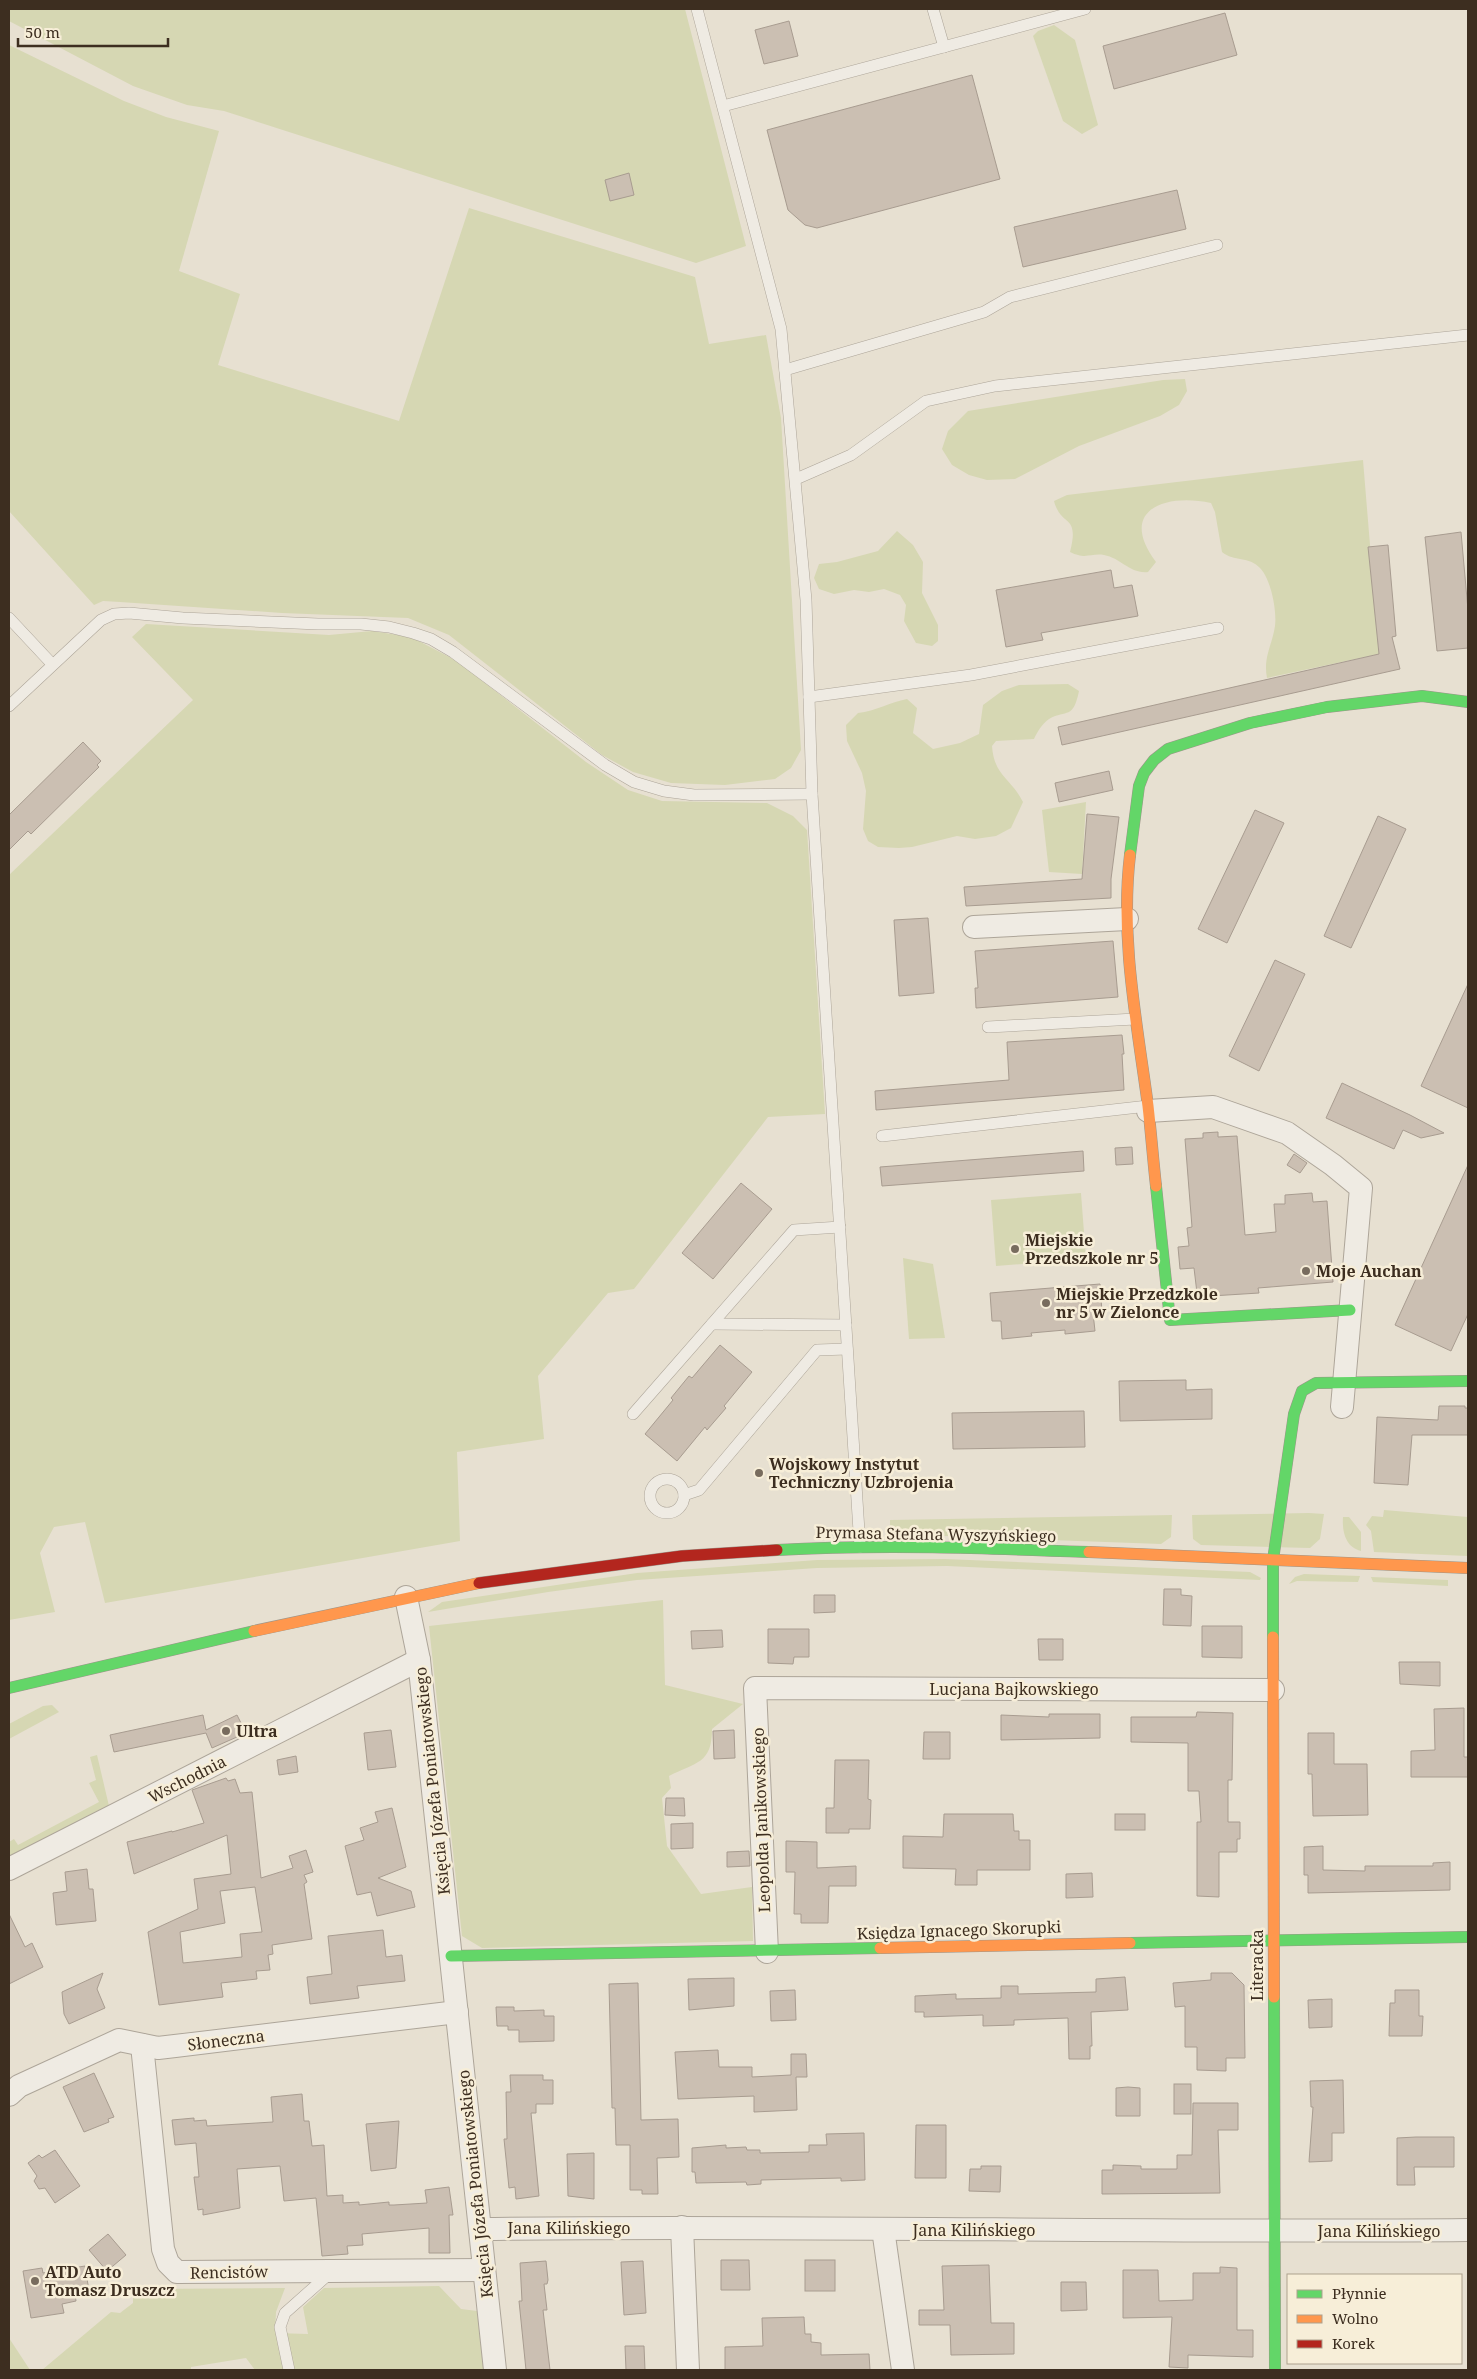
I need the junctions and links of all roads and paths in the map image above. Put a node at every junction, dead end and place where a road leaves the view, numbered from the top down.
1 (697, 9) edge
2 (933, 9) edge
3 (1085, 9) edge
4 (944, 47) junction
5 (723, 106) junction
6 (1217, 245) dead end
7 (1468, 335) edge
8 (785, 370) junction
9 (796, 479) junction
10 (9, 618) edge
11 (1218, 628) dead end
12 (52, 664) junction
13 (809, 697) junction
14 (1468, 702) edge
15 (9, 706) edge
16 (812, 794) junction
17 (1128, 919) junction
18 (974, 927) dead end
19 (1135, 1019) junction
20 (988, 1027) dead end
21 (1148, 1108) junction
22 (882, 1136) dead end
23 (840, 1228) junction
24 (1350, 1310) junction
25 (712, 1324) junction
26 (846, 1325) junction
27 (847, 1349) junction
28 (1344, 1381) junction
29 (1468, 1381) edge
30 (1342, 1407) dead end
31 (633, 1414) dead end
32 (684, 1495) dead end
33 (860, 1547) junction
34 (1273, 1560) junction
35 (1468, 1568) edge
36 (406, 1597) junction
37 (419, 1660) junction
38 (9, 1688) edge
39 (755, 1688) joint
40 (1273, 1690) junction
41 (9, 1869) edge
42 (1468, 1937) edge
43 (1274, 1939) junction
44 (767, 1952) junction
45 (451, 1956) junction
46 (457, 2012) junction
47 (142, 2045) junction
48 (9, 2095) edge
49 (682, 2227) junction
50 (480, 2229) junction
51 (883, 2229) junction
52 (1468, 2230) edge
53 (1273, 2232) junction
54 (484, 2270) junction
55 (332, 2271) junction
56 (289, 2370) edge
57 (495, 2370) edge
58 (688, 2370) edge
59 (903, 2370) edge
60 (1275, 2370) edge

1 - 5 lane
2 - 4 lane
3 - 4 lane
4 - 5 lane
5 - 8 lane
6 - 8 lane
7 - 9 lane
8 - 9 lane
9 - 13 lane
10 - 12 lane
11 - 13 lane
12 - 15 lane
12 - 16 lane
13 - 16 lane
14 - 17 street
16 - 23 lane
17 - 18 street
17 - 19 street
19 - 20 lane
19 - 21 street
21 - 22 lane
21 - 24 street
21 - 24 street
23 - 25 lane
23 - 26 lane
24 - 28 street
25 - 26 lane
25 - 31 lane
26 - 27 lane
27 - 32 lane
27 - 33 lane
28 - 29 street, Literacka
28 - 30 street
28 - 34 street, Literacka
33 - 34 street, Prymasa Stefana Wyszyńskiego
33 - 36 street, Prymasa Stefana Wyszyńskiego
34 - 35 street, Prymasa Stefana Wyszyńskiego
34 - 40 street, Literacka
36 - 37 street, Księcia Józefa Poniatowskiego
36 - 38 street
37 - 41 street, Wschodnia
37 - 45 street, Księcia Józefa Poniatowskiego
39 - 40 street, Lucjana Bajkowskiego
39 - 44 street, Leopolda Janikowskiego
40 - 43 street, Literacka
42 - 43 street, Księdza Ignacego Skorupki
43 - 44 street, Księdza Ignacego Skorupki
43 - 53 street, Literacka
44 - 45 street, Księdza Ignacego Skorupki
45 - 46 street, Księcia Józefa Poniatowskiego
46 - 47 street, Słoneczna
46 - 50 street, Księcia Józefa Poniatowskiego
47 - 48 street, Słoneczna
47 - 55 street, Rencistów
49 - 50 street, Jana Kilińskiego
49 - 51 street, Jana Kilińskiego
49 - 58 street
50 - 54 street, Księcia Józefa Poniatowskiego
51 - 53 street, Jana Kilińskiego
51 - 59 street
52 - 53 street, Jana Kilińskiego
53 - 60 street, Literacka
54 - 55 street, Rencistów
54 - 57 street, Księcia Józefa Poniatowskiego
55 - 56 lane

